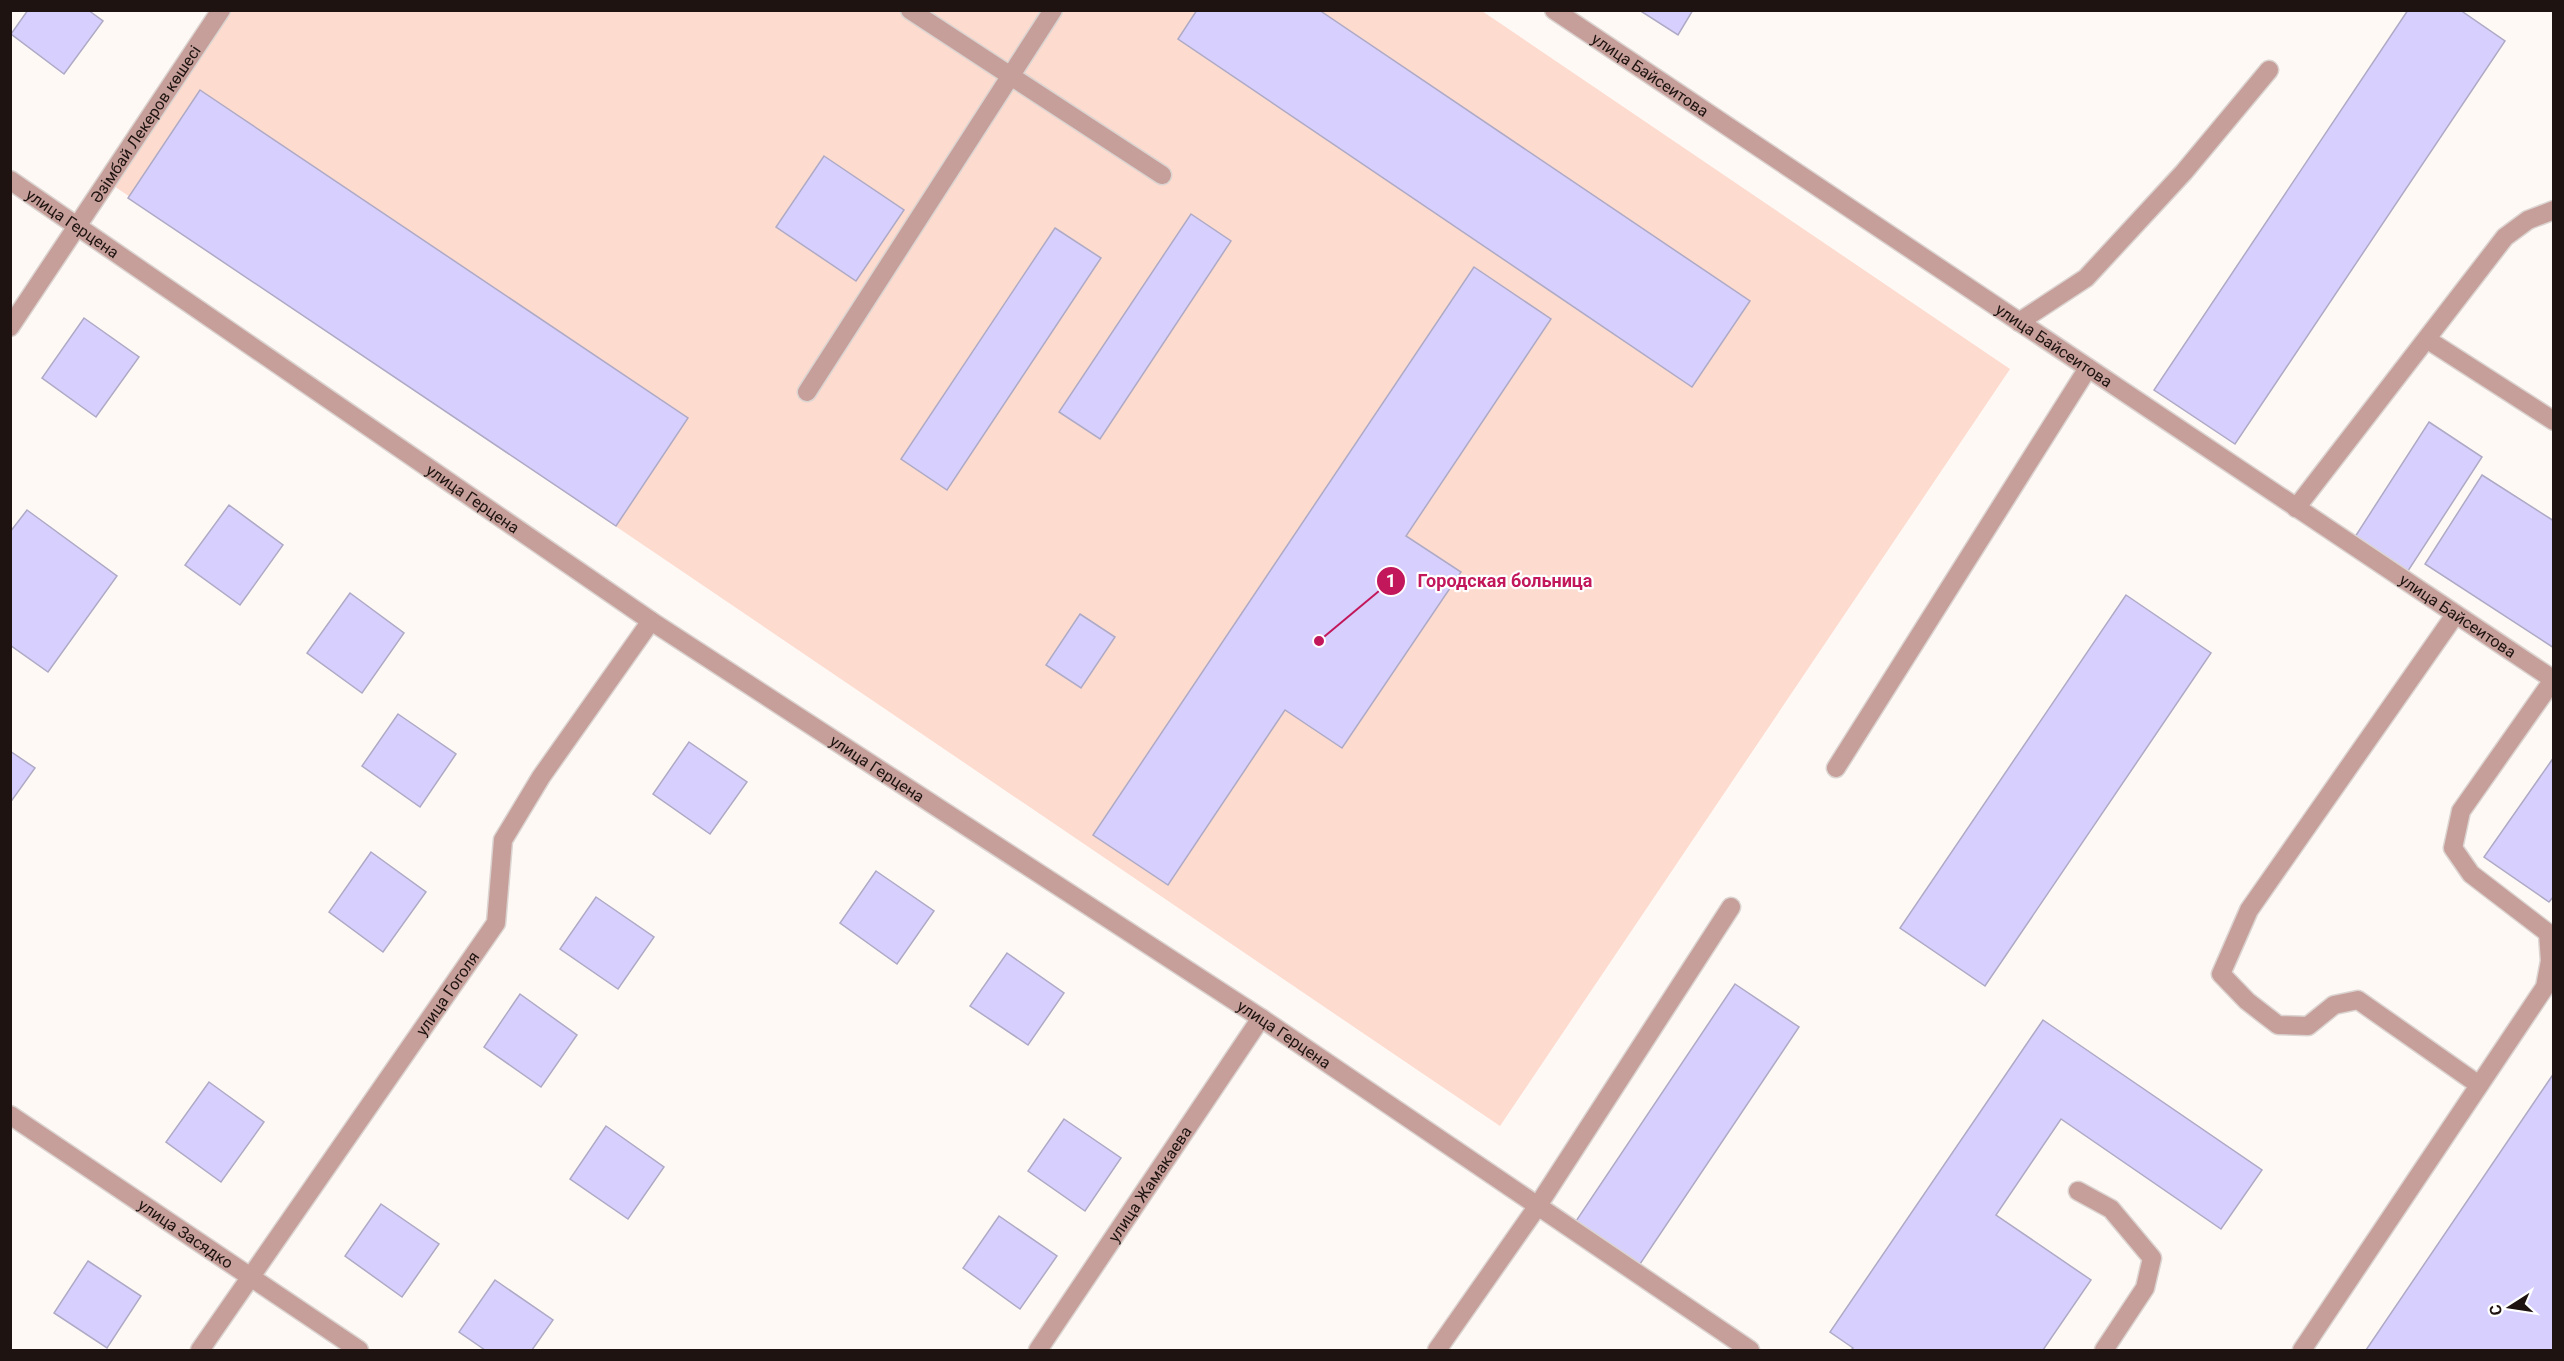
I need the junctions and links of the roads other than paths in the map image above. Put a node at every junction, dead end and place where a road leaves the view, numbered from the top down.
1 (221, 10) edge
2 (910, 10) edge
3 (1053, 10) edge
4 (1554, 10) edge
5 (2269, 70) dead end
6 (1011, 77) junction
7 (1162, 175) dead end
8 (10, 180) edge
9 (2553, 210) edge
10 (80, 226) junction
11 (2019, 322) junction
12 (10, 327) edge
13 (2428, 340) junction
14 (2088, 368) junction
15 (807, 392) dead end
16 (2553, 421) edge
17 (2296, 508) junction
18 (2455, 615) junction
19 (651, 621) junction
20 (2553, 680) edge
21 (1836, 768) dead end
22 (1731, 907) dead end
23 (1261, 1018) junction
24 (2479, 1085) junction
25 (10, 1115) edge
26 (2078, 1191) dead end
27 (1537, 1207) junction
28 (250, 1277) junction
29 (200, 1350) edge
30 (359, 1350) edge
31 (1038, 1350) edge
32 (1437, 1350) edge
33 (1750, 1350) edge
34 (2104, 1350) edge
35 (2302, 1350) edge

1 - 10 street, Әзімбай Лекеров көшесі
2 - 6 street
3 - 6 street
4 - 11 street, улица Байсеитова
5 - 11 street
6 - 7 street
6 - 15 street
8 - 10 street, улица Герцена
9 - 13 street
10 - 12 street, Әзімбай Лекеров көшесі
10 - 19 street, улица Герцена
11 - 14 street, улица Байсеитова
13 - 16 street
13 - 17 street
14 - 17 street, улица Байсеитова
14 - 21 street
17 - 18 street, улица Байсеитова
18 - 20 street, улица Байсеитова
18 - 24 street
19 - 23 street, улица Герцена
19 - 28 street, улица Гоголя
20 - 24 street
22 - 27 street
23 - 27 street, улица Герцена
23 - 31 street, улица Жамакаева
24 - 35 street
25 - 28 street, улица Засядко
26 - 34 street
27 - 32 street
27 - 33 street, улица Герцена
28 - 29 street, улица Гоголя
28 - 30 street, улица Засядко

